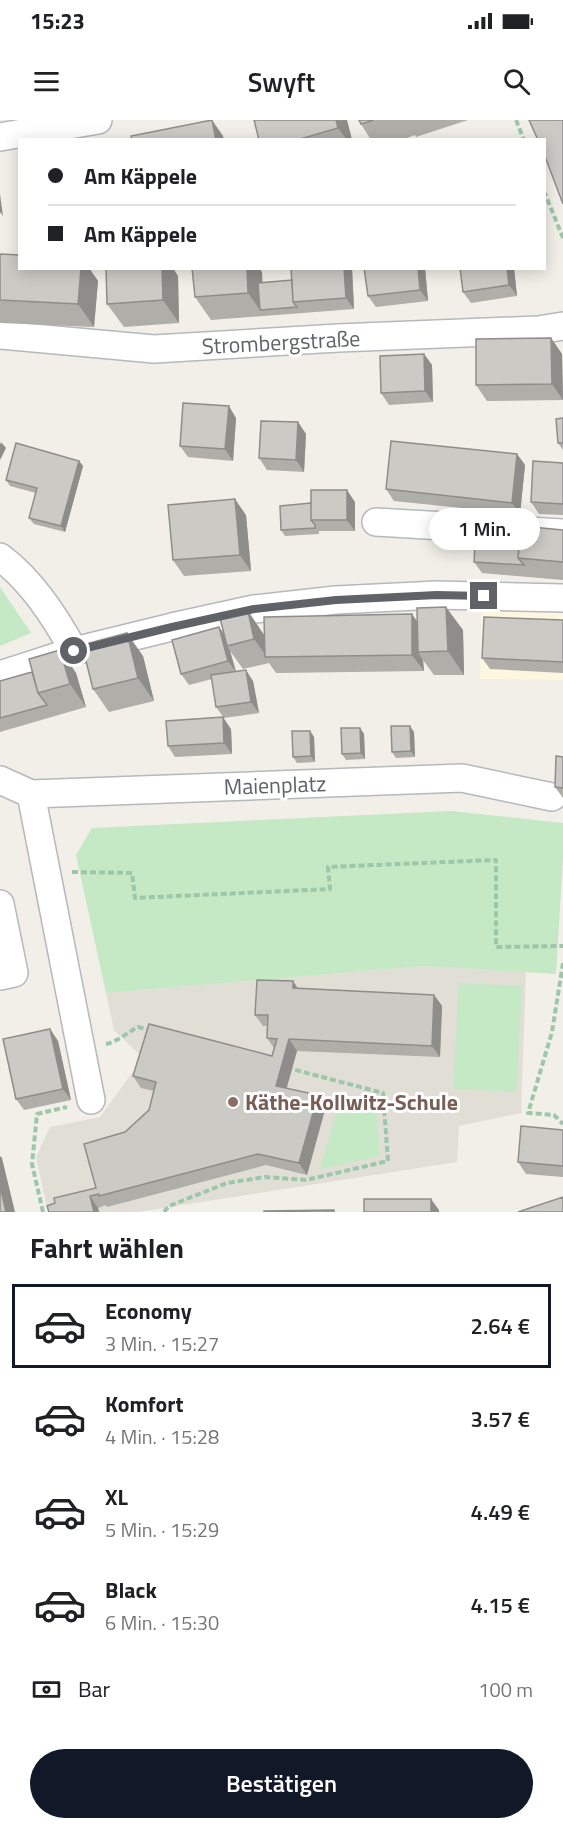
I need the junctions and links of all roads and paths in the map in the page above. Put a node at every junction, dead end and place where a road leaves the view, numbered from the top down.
1 (98, 120) edge
2 (516, 120) edge
3 (0, 137) edge
4 (523, 138) edge
5 (546, 196) edge
6 (563, 238) edge
7 (563, 326) edge
8 (0, 334) edge
9 (376, 522) dead end
10 (563, 533) edge
11 (0, 557) edge
12 (563, 598) edge
13 (74, 651) junction
14 (0, 675) edge
15 (0, 780) edge
16 (31, 794) junction
17 (552, 797) dead end
18 (47, 872) junction
19 (0, 904) edge
20 (563, 946) edge
21 (563, 963) edge
22 (0, 976) edge
23 (161, 1033) edge
24 (81, 1048) junction
25 (285, 1067) edge
26 (91, 1100) joint
27 (563, 1124) edge
28 (44, 1212) edge
29 (164, 1212) edge

1 - 3 street
2 - 4 path
5 - 6 path
7 - 8 street, Strombergstraße
9 - 10 street
11 - 13 street
12 - 13 street
13 - 14 street
15 - 16 street, Maienplatz
16 - 17 street, Maienplatz
16 - 18 street
18 - 20 path
18 - 24 street
19 - 22 street
21 - 27 path
23 - 24 path
24 - 26 street
25 - 29 path
26 - 28 path

